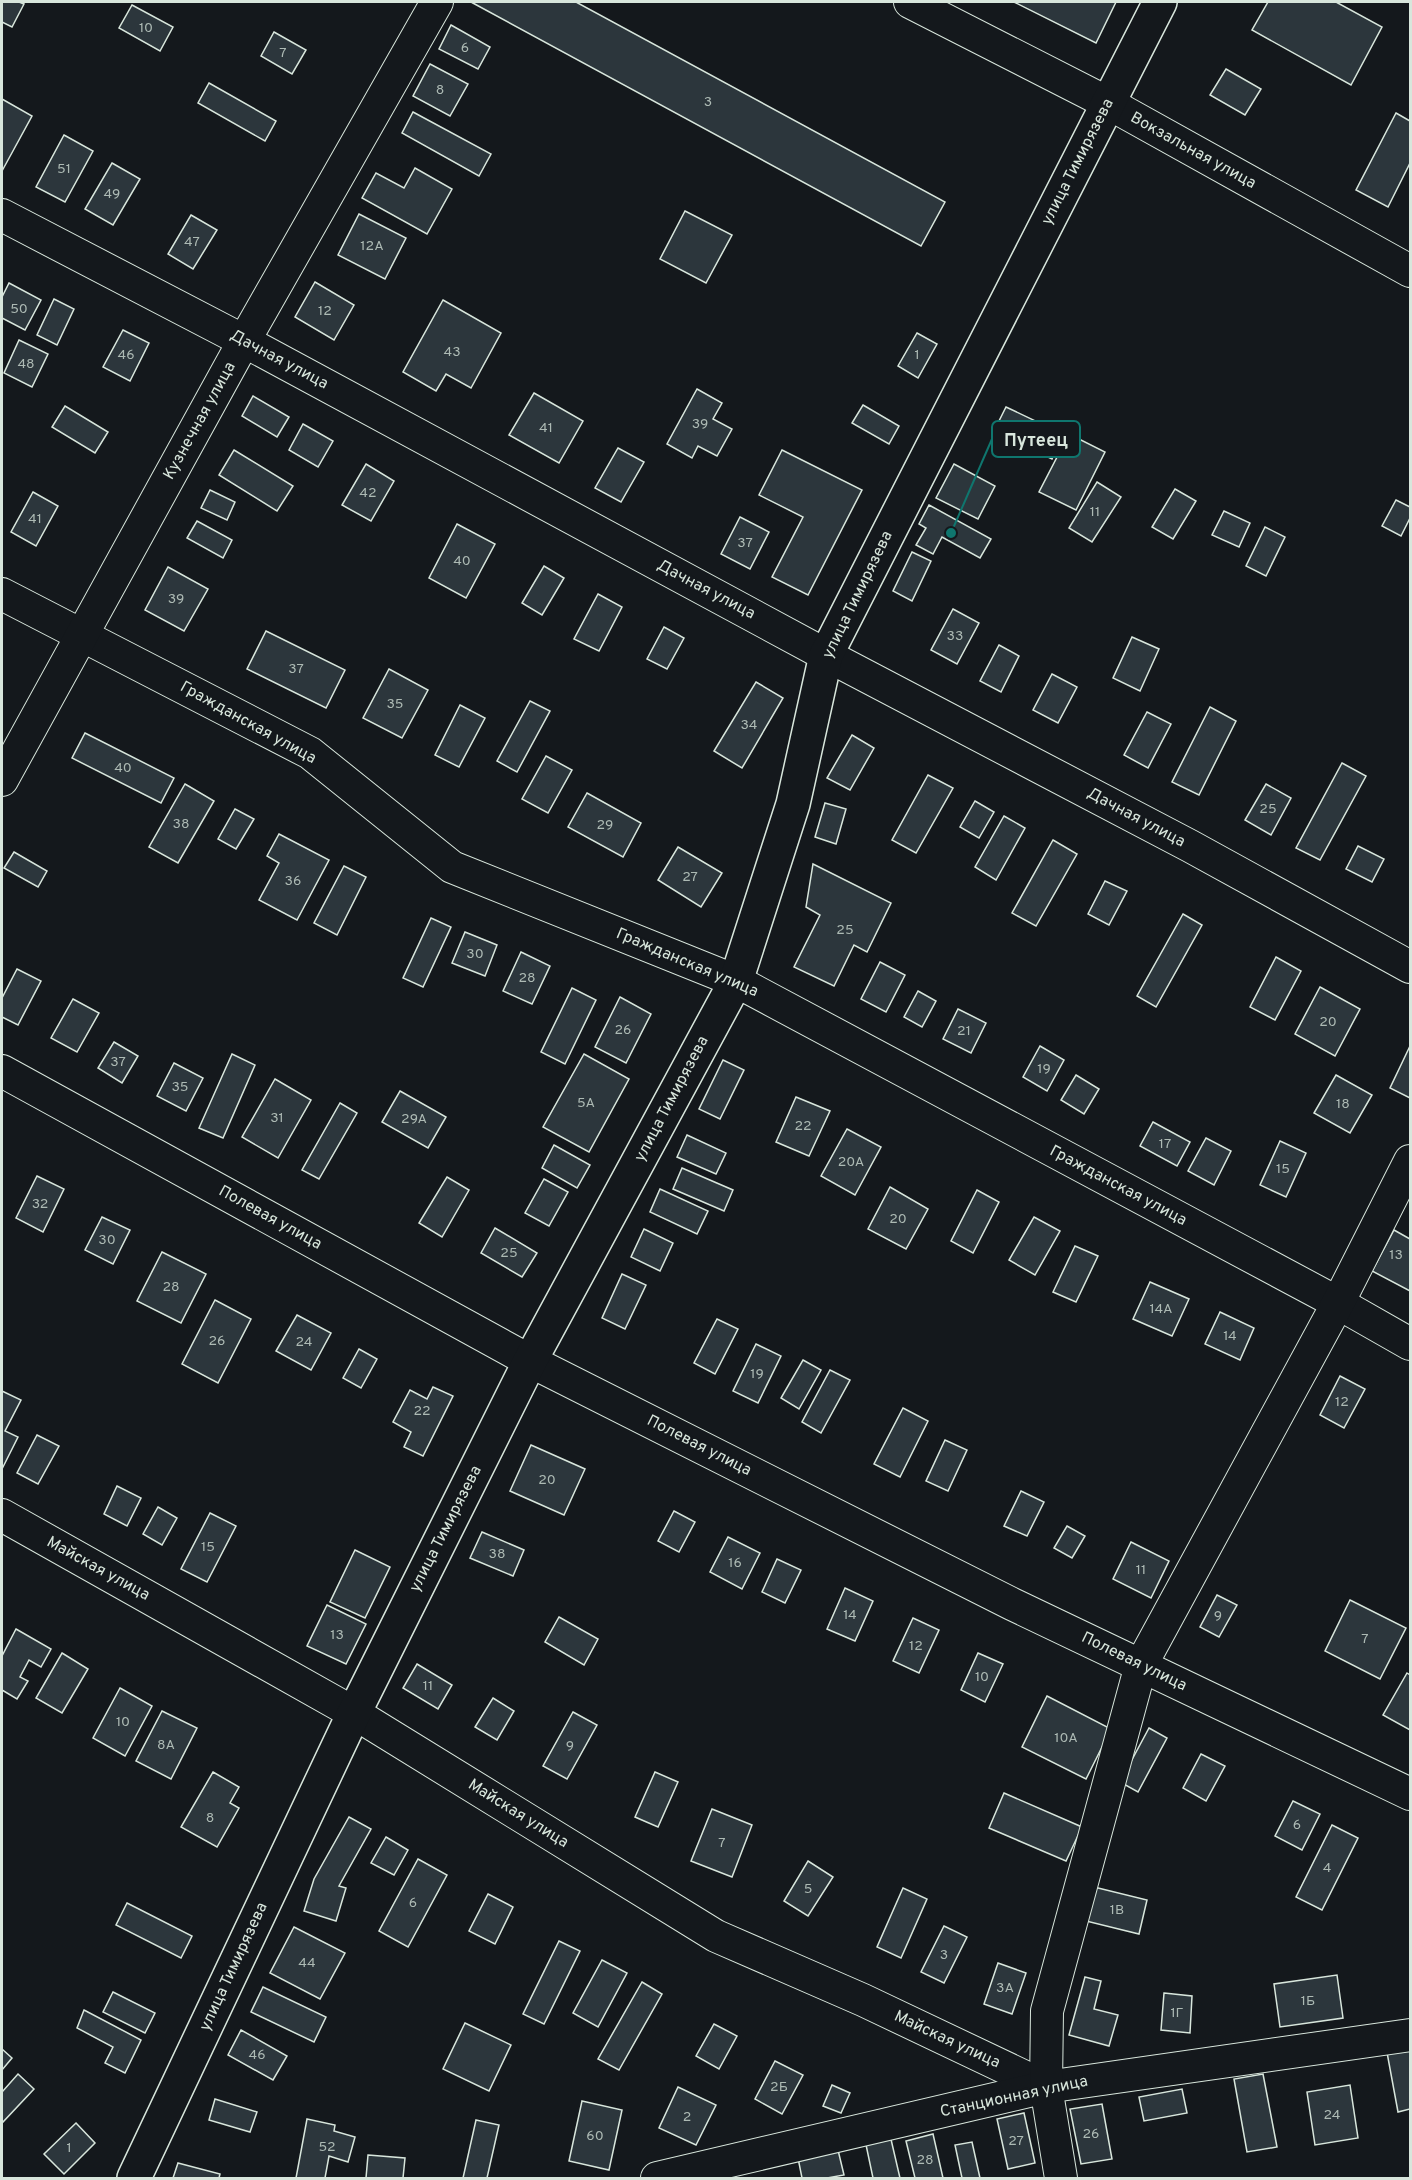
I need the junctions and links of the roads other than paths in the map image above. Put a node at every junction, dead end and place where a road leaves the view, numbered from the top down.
1 (437, 2) edge
2 (909, 2) edge
3 (1160, 2) edge
4 (1108, 103) junction
5 (2, 215) edge
6 (1410, 271) edge
7 (244, 341) junction
8 (2, 594) edge
9 (81, 634) junction
10 (826, 655) junction
11 (2, 780) edge
12 (1410, 967) edge
13 (736, 981) junction
14 (2, 1071) edge
15 (1410, 1161) edge
16 (1338, 1303) junction
17 (1410, 1344) edge
18 (530, 1361) junction
19 (2, 1515) edge
20 (1141, 1665) junction
21 (354, 1713) junction
22 (1410, 1794) edge
23 (1410, 2036) edge
24 (1046, 2087) junction
25 (134, 2178) edge
26 (657, 2178) edge
27 (1061, 2178) edge

1 - 7 street, Кузнечная улица
2 - 4 street, Вокзальная улица
3 - 4 main road, улица Тимирязева
4 - 6 street, Вокзальная улица
4 - 10 main road, улица Тимирязева
5 - 7 street, Дачная улица
7 - 9 street, Кузнечная улица
7 - 10 street, Дачная улица
8 - 9 street, Гражданская улица
9 - 11 street, Кузнечная улица
9 - 13 street, Гражданская улица
10 - 12 street, Дачная улица
10 - 13 main road, улица Тимирязева
13 - 16 street, Гражданская улица
13 - 18 main road, улица Тимирязева
14 - 18 street, Полевая улица
15 - 16 street
16 - 17 street, Гражданская улица
16 - 20 street
18 - 20 street, Полевая улица
18 - 21 main road, улица Тимирязева
19 - 21 street, Майская улица
20 - 22 street, Полевая улица
20 - 24 street
21 - 24 street, Майская улица
21 - 25 main road, улица Тимирязева
23 - 24 street, Станционная улица
24 - 26 street, Станционная улица
24 - 27 street

